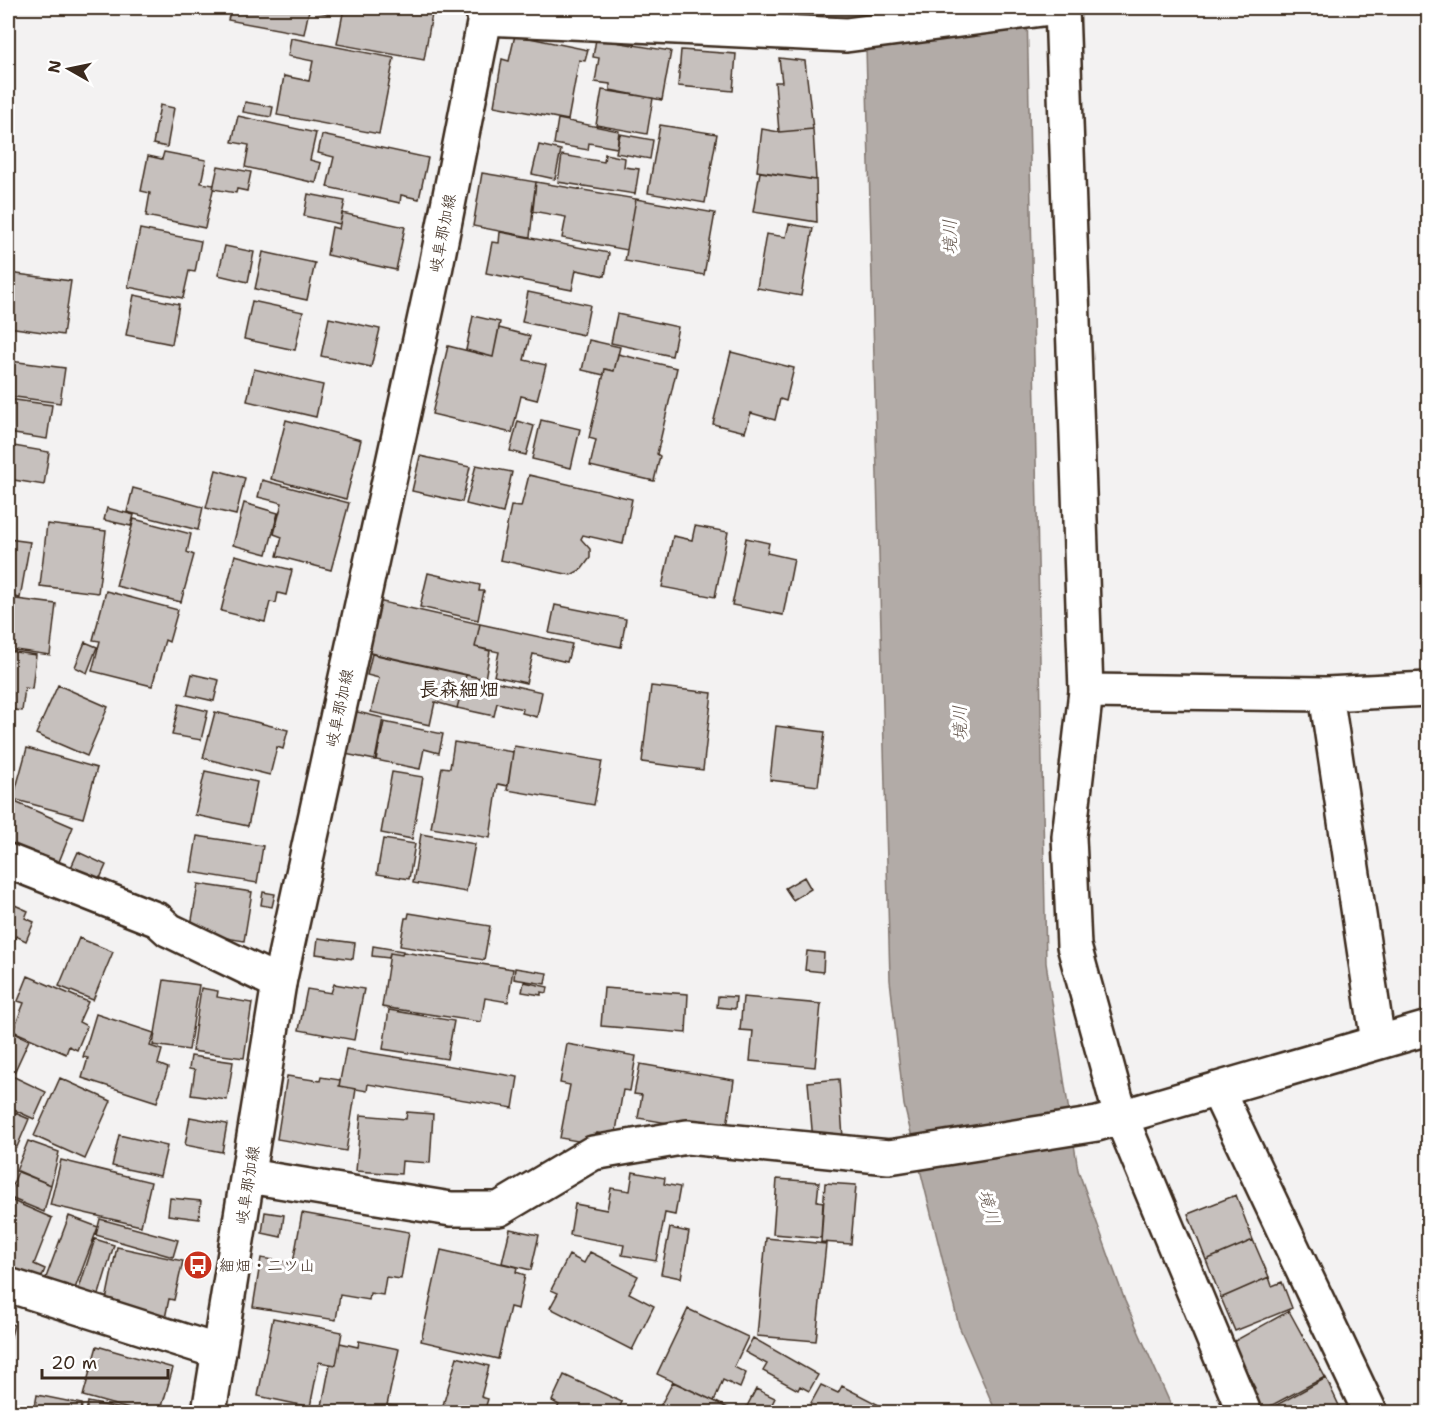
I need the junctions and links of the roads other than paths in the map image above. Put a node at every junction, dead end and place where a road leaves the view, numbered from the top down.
1 (1050, 8) edge
2 (1062, 8) edge
3 (485, 13) edge
4 (1428, 689) edge
5 (1086, 691) junction
6 (1326, 694) junction
7 (8, 861) edge
8 (279, 982) junction
9 (1428, 1028) edge
10 (1377, 1042) junction
11 (1217, 1089) junction
12 (1109, 1120) junction
13 (248, 1176) junction
14 (8, 1285) edge
15 (219, 1353) junction
16 (209, 1413) edge
17 (1244, 1413) edge
18 (1370, 1413) edge

1 - 3 street
2 - 5 street
3 - 8 street, 岐阜那加線
4 - 6 street
5 - 6 street
5 - 12 street
6 - 10 street
7 - 8 street
8 - 13 street, 岐阜那加線
9 - 10 street
10 - 11 street
11 - 12 street
11 - 18 street
12 - 13 street
12 - 17 street
13 - 15 street, 岐阜那加線
14 - 15 street
15 - 16 street, 岐阜那加線

